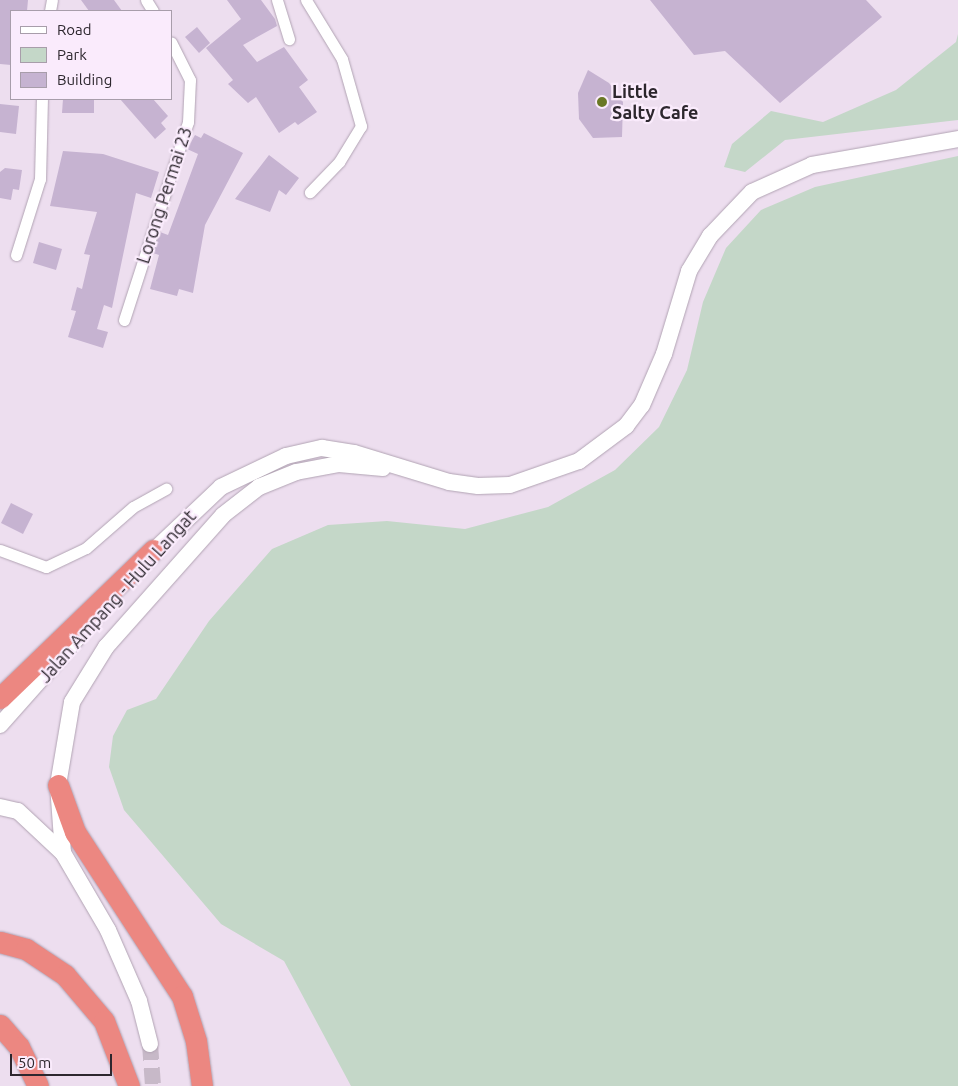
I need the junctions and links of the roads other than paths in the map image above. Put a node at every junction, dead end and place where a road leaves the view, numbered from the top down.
1 (277, 0) edge
2 (306, 0) edge
3 (289, 39) dead end
4 (172, 44) edge
5 (42, 100) edge
6 (958, 139) edge
7 (310, 192) dead end
8 (16, 254) dead end
9 (124, 320) dead end
10 (413, 470) junction
11 (166, 489) dead end
12 (0, 550) edge
13 (153, 550) junction
14 (0, 698) edge
15 (0, 725) edge
16 (58, 785) junction
17 (0, 807) edge
18 (63, 854) junction
19 (0, 942) edge
20 (0, 1025) edge
21 (150, 1044) tunnel mouth
22 (38, 1086) edge
23 (129, 1086) edge
24 (202, 1086) edge

1 - 3 street
2 - 7 street
4 - 9 street, Lorong Permai 23
5 - 8 street
6 - 10 street, Jalan Ampang - Hulu Langat
10 - 13 street, Jalan Ampang - Hulu Langat
10 - 16 street, Jalan Ampang - Hulu Langat
11 - 12 street
13 - 14 highway
13 - 15 street, Jalan Ampang - Hulu Langat
16 - 18 street, Jalan Ampang - Hulu Langat
16 - 24 highway
17 - 18 street
18 - 21 street, Jalan Ampang - Hulu Langat
19 - 23 highway
20 - 22 highway

